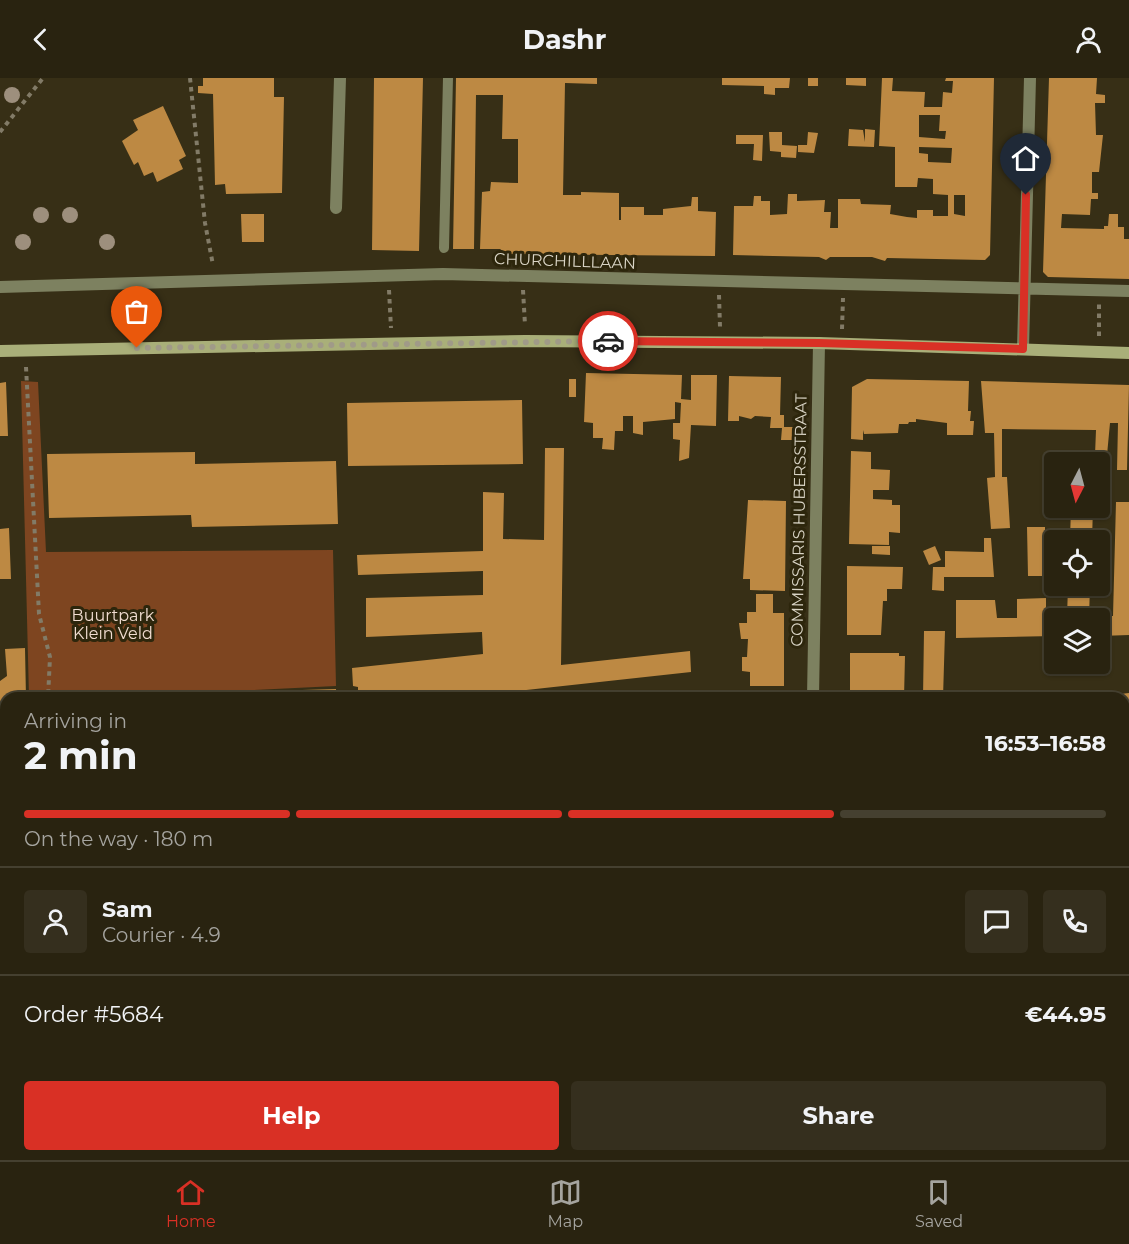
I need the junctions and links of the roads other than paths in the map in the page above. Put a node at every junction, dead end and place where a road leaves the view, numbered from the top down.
1 (340, 78) edge
2 (447, 78) edge
3 (1030, 78) edge
4 (336, 208) dead end
5 (444, 248) dead end
6 (0, 287) edge
7 (1023, 289) junction
8 (1129, 291) edge
9 (819, 343) junction
10 (1023, 349) junction
11 (0, 351) edge
12 (1129, 353) edge
13 (813, 692) edge

1 - 4 street
2 - 5 lane
3 - 7 street
6 - 7 street, CHURCHILLLAAN
7 - 8 street, CHURCHILLLAAN
7 - 10 street
9 - 10 street
9 - 11 street
9 - 13 street, COMMISSARIS HUBERSSTRAAT
10 - 12 street

